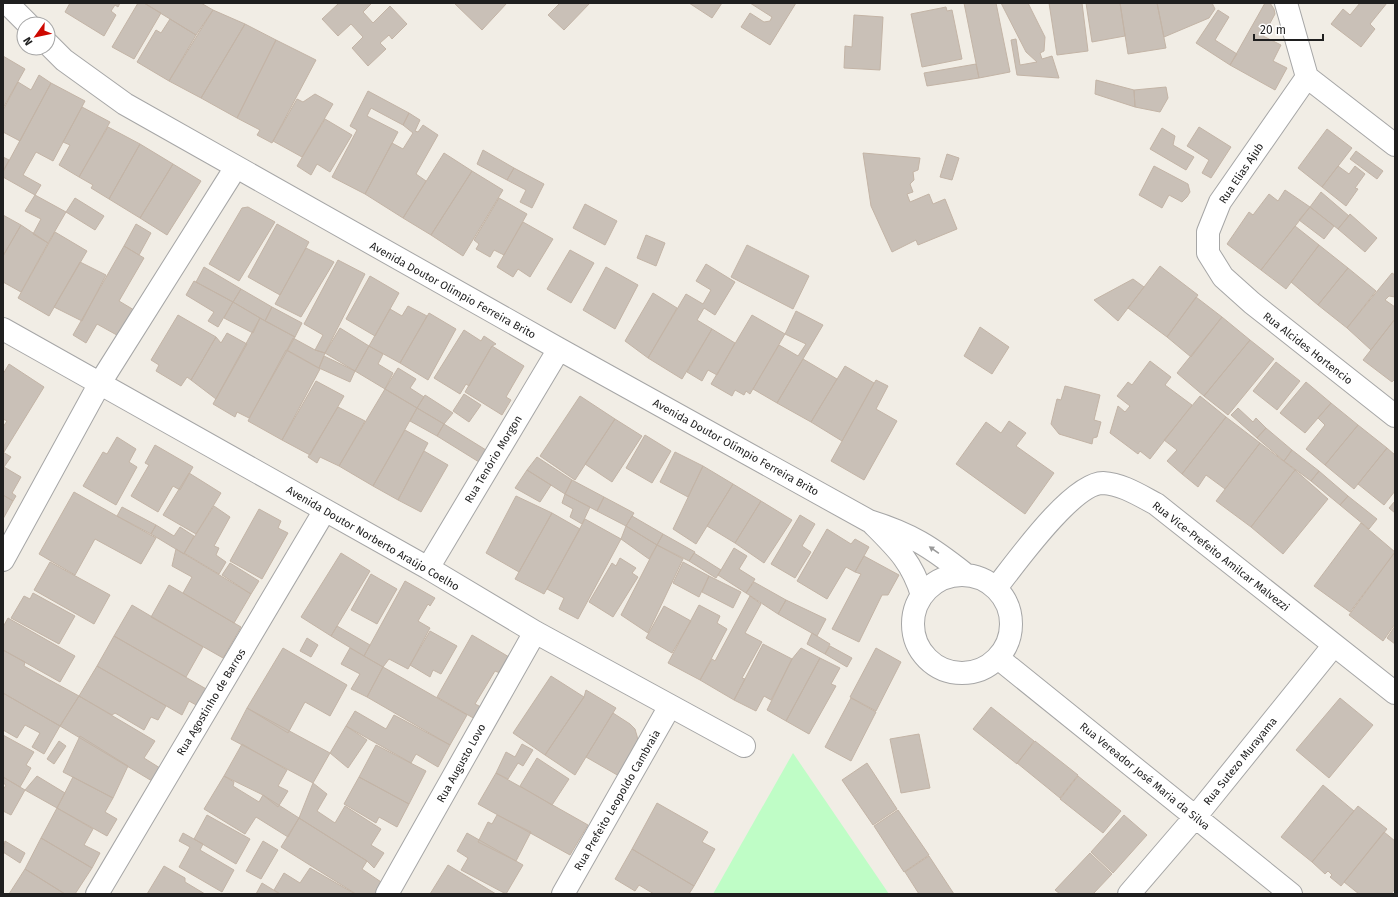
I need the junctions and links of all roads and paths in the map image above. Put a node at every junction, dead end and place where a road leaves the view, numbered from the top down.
1 (8, 3) edge
2 (1286, 3) edge
3 (20, 16) edge
4 (56, 52) edge
5 (1307, 77) junction
6 (1395, 145) edge
7 (236, 167) junction
8 (1223, 277) joint
9 (3, 329) edge
10 (559, 349) junction
11 (100, 383) junction
12 (1395, 416) edge
13 (325, 510) junction
14 (869, 521) junction
15 (3, 560) edge
16 (428, 568) junction
17 (965, 574) junction
18 (996, 588) junction
19 (922, 595) junction
20 (535, 632) junction
21 (1334, 646) junction
22 (998, 658) junction
23 (1395, 693) edge
24 (670, 706) junction
25 (744, 746) dead end
26 (1196, 816) junction
27 (97, 894) edge
28 (387, 894) edge
29 (563, 894) edge
30 (1129, 894) edge
31 (1291, 894) edge

1 - 3 street
2 - 5 street
4 - 7 street, Avenida Doutor Olímpio Ferreira Brito
5 - 6 street
5 - 8 street, Rua Elias Ajub
7 - 10 street, Avenida Doutor Olímpio Ferreira Brito
7 - 11 street
8 - 12 street, Rua Alcides Hortencio
9 - 11 street, Avenida Doutor Norberto Araújo Coelho
10 - 14 street, Avenida Doutor Olímpio Ferreira Brito
10 - 16 street, Rua Tenório Morgon
11 - 13 street, Avenida Doutor Norberto Araújo Coelho
11 - 15 street
13 - 16 street, Avenida Doutor Norberto Araújo Coelho
13 - 27 street, Rua Agostinho de Barros
17 -> 14 street, Avenida Doutor Olímpio Ferreira Brito
14 - 19 street, Avenida Doutor Olímpio Ferreira Brito
16 - 20 street, Avenida Doutor Norberto Araújo Coelho
17 - 18 street
17 - 19 street
18 - 21 street, Rua Vice-Prefeito Amilcar Malvezzi
18 - 22 street
19 - 22 street
20 - 24 street, Avenida Doutor Norberto Araújo Coelho
20 - 28 street, Rua Augusto Lovo
21 - 23 street, Rua Vice-Prefeito Amilcar Malvezzi
21 - 26 street, Rua Sutezo Murayama
22 - 26 street, Rua Vereador José Maria da Silva
24 - 25 street, Avenida Doutor Norberto Araújo Coelho
24 - 29 street, Rua Prefeito Leopoldo Cambraia
26 - 30 street, Rua Sutezo Murayama
26 - 31 street, Rua Vereador José Maria da Silva

